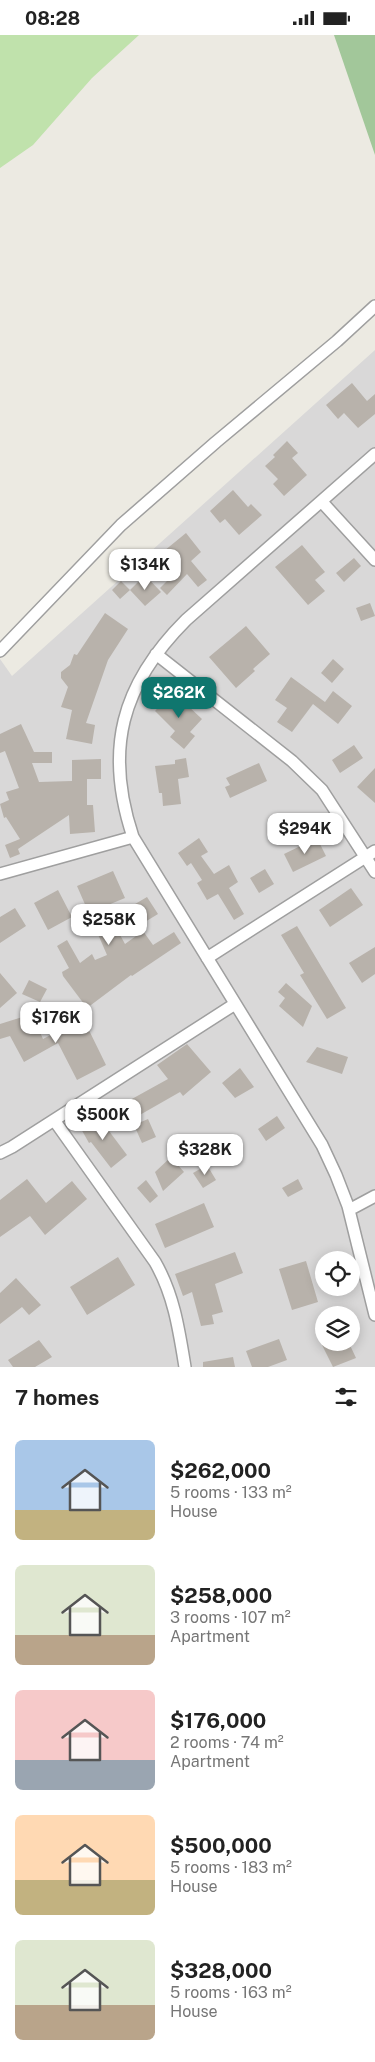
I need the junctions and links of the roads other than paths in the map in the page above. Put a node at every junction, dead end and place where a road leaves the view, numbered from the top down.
1 (375, 306) edge
2 (375, 454) edge
3 (322, 502) junction
4 (375, 560) edge
5 (0, 651) edge
6 (156, 654) junction
7 (134, 837) junction
8 (370, 854) edge
9 (375, 872) edge
10 (0, 874) edge
11 (207, 959) junction
12 (235, 1004) junction
13 (54, 1120) junction
14 (0, 1153) edge
15 (375, 1195) edge
16 (349, 1210) junction
17 (375, 1315) edge
18 (185, 1367) edge

1 - 5 street
2 - 3 street
3 - 4 street
3 - 6 street
6 - 7 street
6 - 8 street
7 - 10 street
7 - 11 street
8 - 9 street
8 - 11 street
11 - 12 street
12 - 13 street
12 - 16 street
13 - 14 street
13 - 18 street
15 - 16 street
16 - 17 street

